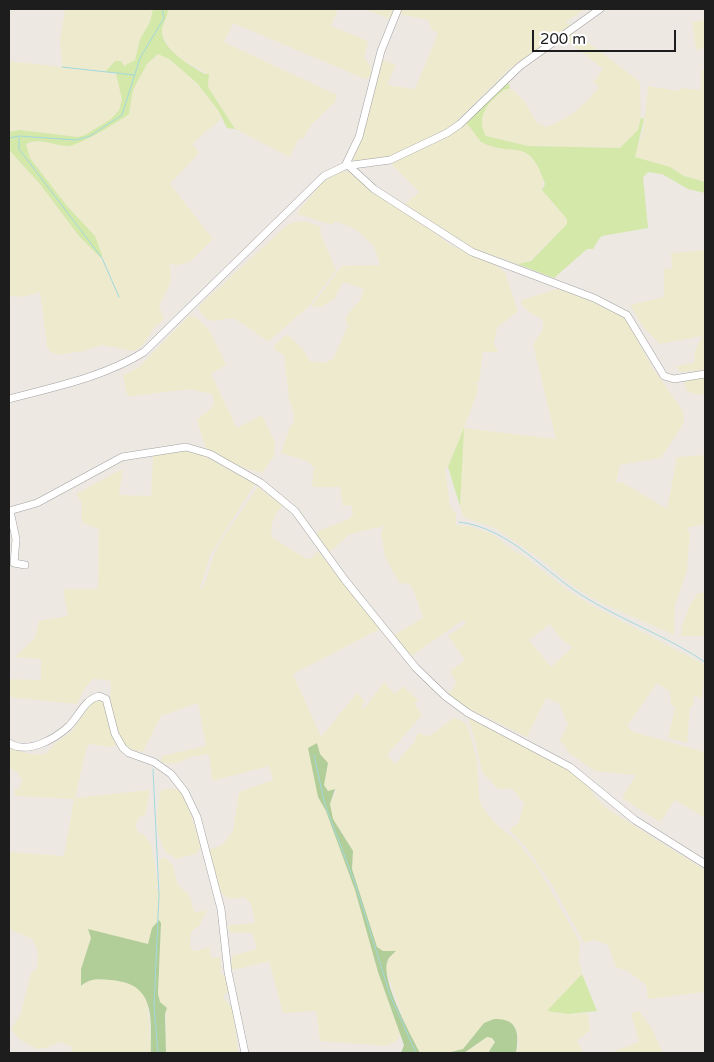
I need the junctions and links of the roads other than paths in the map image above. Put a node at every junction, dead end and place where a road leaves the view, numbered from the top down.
1 (398, 9) edge
2 (600, 9) edge
3 (347, 166) junction
4 (705, 374) edge
5 (9, 399) edge
6 (10, 511) edge
7 (25, 565) dead end
8 (9, 743) edge
9 (705, 864) edge
10 (245, 1053) edge

1 - 3 street
2 - 3 street
3 - 4 street
3 - 5 street
6 - 7 street
6 - 9 street
8 - 10 street

